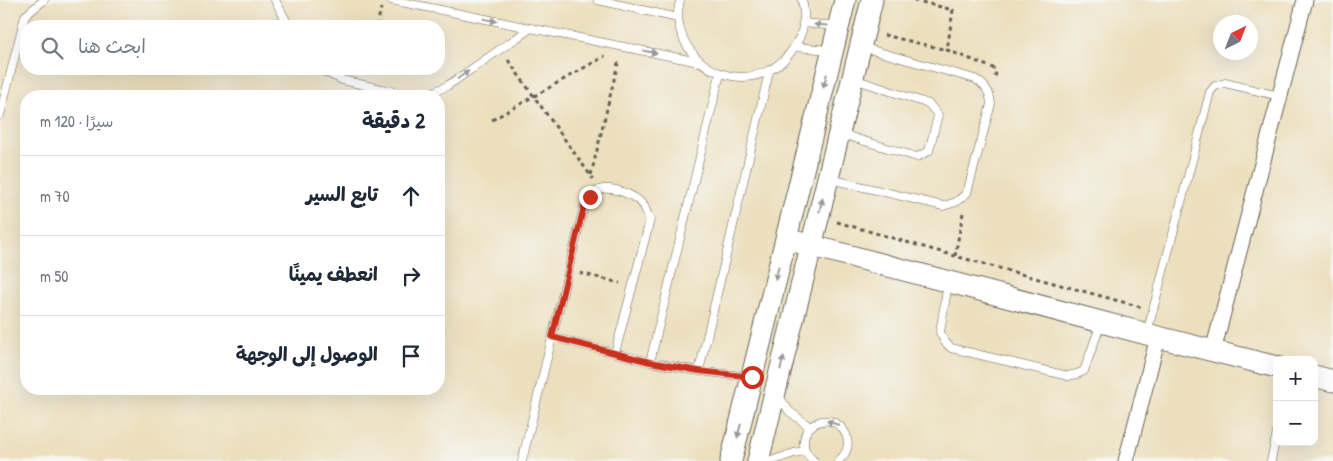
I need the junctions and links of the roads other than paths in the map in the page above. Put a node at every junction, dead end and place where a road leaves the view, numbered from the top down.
1 (44, 0) edge
2 (275, 0) edge
3 (391, 0) edge
4 (598, 0) edge
5 (680, 0) edge
6 (802, 0) edge
7 (845, 0) edge
8 (872, 0) edge
9 (1305, 0) edge
10 (678, 18) junction
11 (24, 20) edge
12 (286, 20) edge
13 (803, 23) junction
14 (839, 26) junction
15 (531, 28) junction
16 (20, 36) edge
17 (795, 47) junction
18 (860, 47) junction
19 (833, 50) junction
20 (699, 62) junction
21 (769, 72) junction
22 (720, 74) junction
23 (332, 75) edge
24 (853, 78) junction
25 (383, 90) edge
26 (438, 90) edge
27 (1280, 96) junction
28 (0, 115) edge
29 (839, 133) junction
30 (828, 178) junction
31 (786, 239) junction
32 (811, 247) junction
33 (948, 282) junction
34 (1102, 322) junction
35 (1152, 336) junction
36 (552, 337) junction
37 (1213, 351) junction
38 (615, 353) junction
39 (650, 362) junction
40 (1273, 366) edge
41 (699, 371) junction
42 (752, 377) junction
43 (1318, 377) edge
44 (1333, 381) edge
45 (775, 390) junction
46 (810, 427) junction
47 (1274, 446) edge
48 (805, 452) junction
49 (522, 461) edge
50 (731, 461) edge
51 (758, 461) edge
52 (771, 461) edge
53 (814, 461) edge
54 (838, 461) edge
55 (1126, 461) edge
56 (1271, 461) edge

1 - 11 lane
2 - 12 lane
3 -> 15 lane
4 - 10 lane
5 - 10 lane
6 - 13 lane
7 - 14 street
8 - 18 street
9 - 27 street
10 - 20 lane
14 -> 13 lane
13 - 17 lane
14 - 19 street
15 -> 20 lane
26 -> 15 lane
16 - 28 lane
17 - 19 lane
17 - 21 lane
18 - 24 street
18 - 30 lane
19 -> 31 street
20 - 22 lane
21 - 22 lane
21 - 41 lane
22 - 39 lane
23 -> 25 lane
24 - 29 street
24 - 29 lane
27 - 35 lane
27 - 37 street
29 - 30 street
32 -> 30 street
31 - 32 street
31 -> 42 street
32 - 33 street
45 -> 32 street
33 - 34 street
33 - 34 lane
34 - 35 street
35 - 37 street
35 - 55 street
36 - 38 lane
36 - 38 lane
36 - 49 lane
37 - 40 street
38 - 39 lane
39 - 41 lane
41 - 42 lane
42 -> 50 street
43 - 44 street
45 - 46 lane
45 - 51 street
46 - 48 lane
54 -> 46 lane
47 - 56 lane
48 - 52 lane
48 - 53 lane

